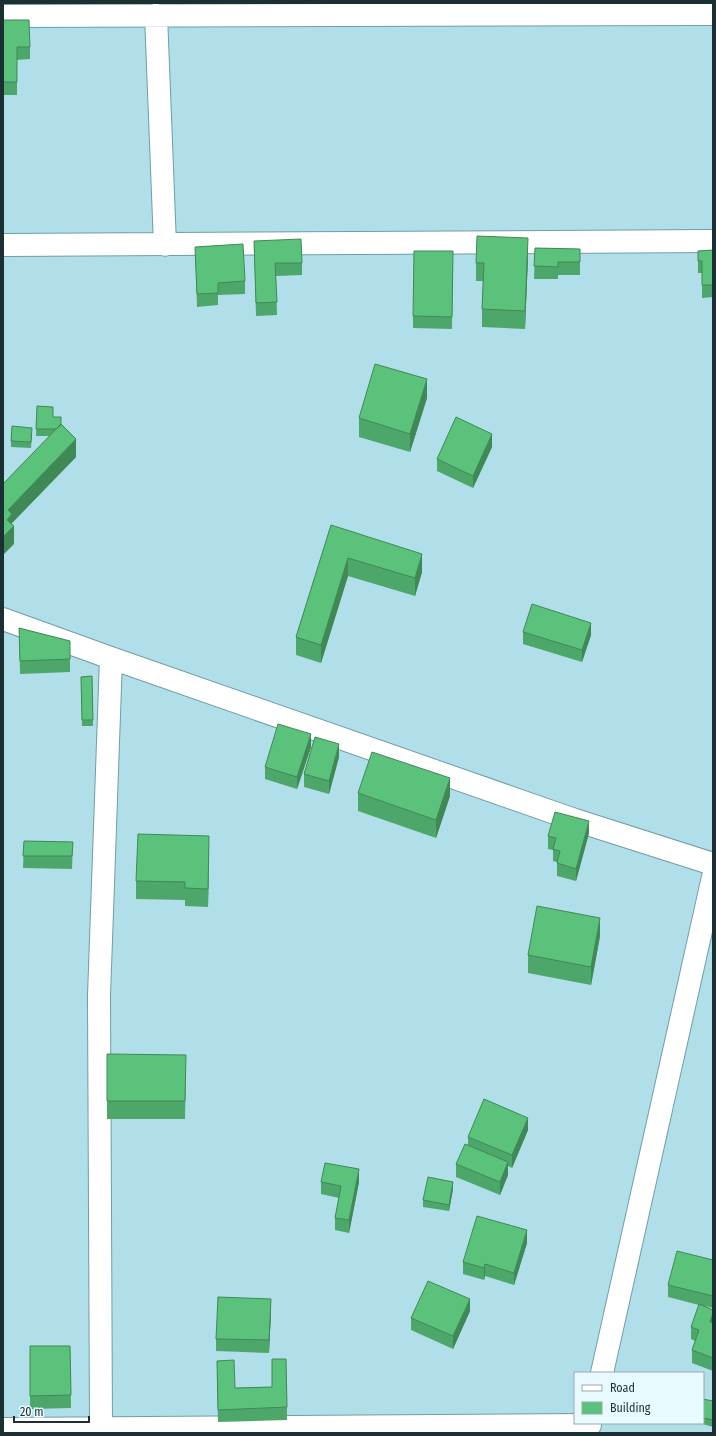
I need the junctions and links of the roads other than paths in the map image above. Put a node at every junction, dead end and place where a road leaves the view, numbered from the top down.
1 (668, 8) edge
2 (186, 9) edge
3 (428, 9) edge
4 (713, 14) edge
5 (156, 15) junction
6 (3, 16) edge
7 (713, 242) edge
8 (3, 245) edge
9 (165, 245) junction
10 (3, 619) edge
11 (111, 658) junction
12 (713, 864) edge
13 (713, 877) edge
14 (602, 1372) edge
15 (589, 1427) edge
16 (101, 1428) junction
17 (3, 1429) edge

1 - 3 street
1 - 4 street
2 - 3 street
2 - 5 street
5 - 6 street
5 - 9 street
7 - 9 street
8 - 9 street
10 - 11 street
11 - 12 street
11 - 16 street
13 - 14 street
15 - 16 street
16 - 17 street

